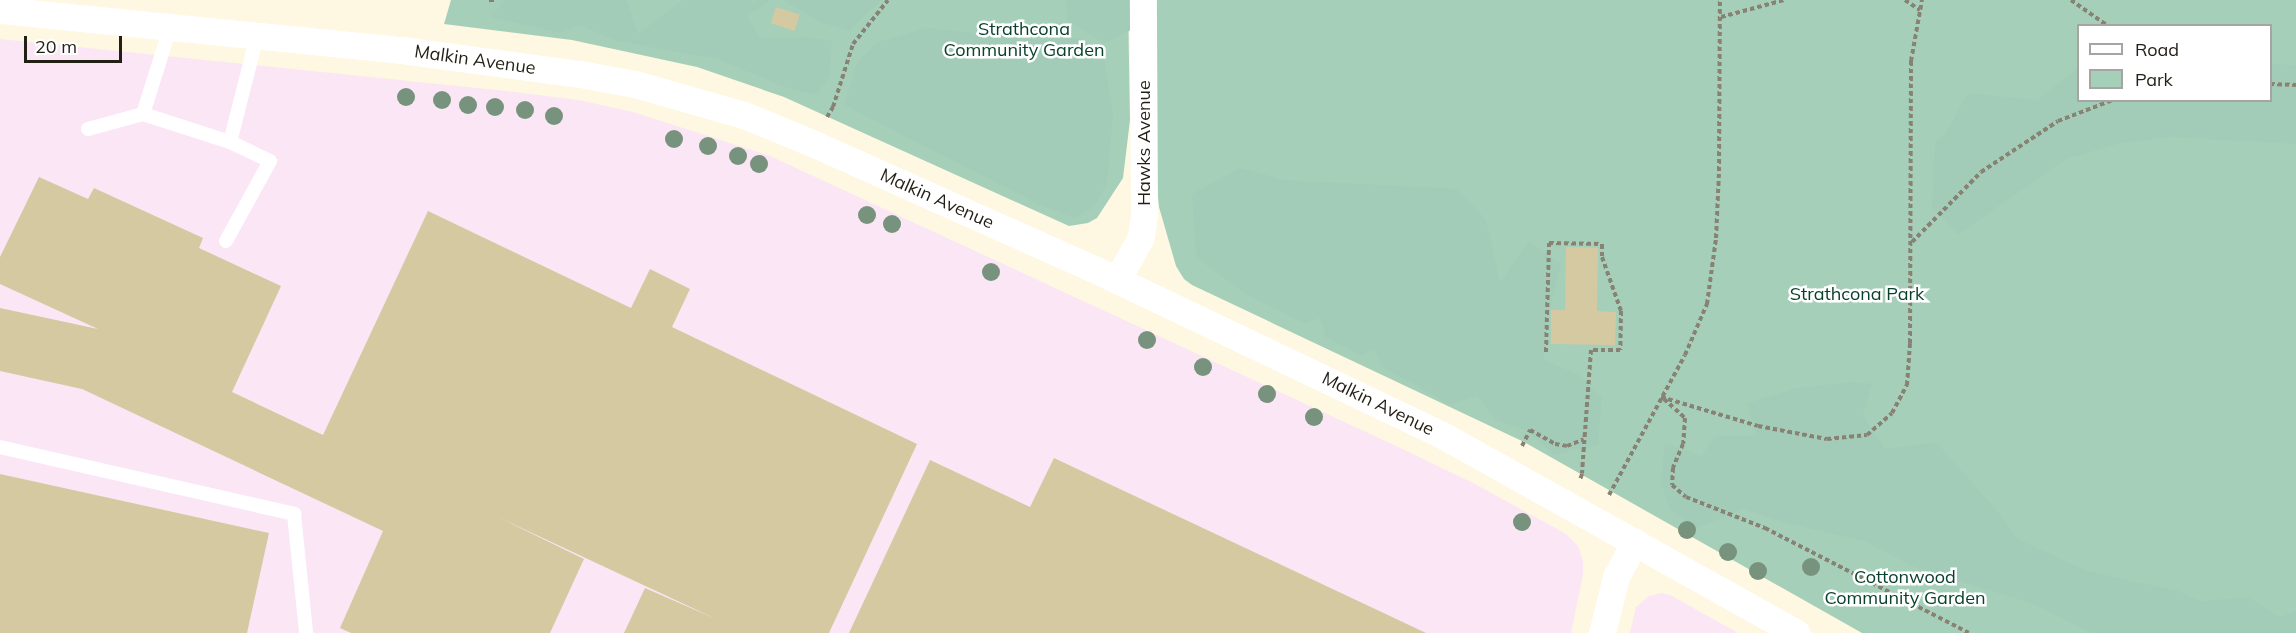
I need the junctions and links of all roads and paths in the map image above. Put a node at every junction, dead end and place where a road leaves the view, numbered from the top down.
1 (489, 0) edge
2 (495, 0) edge
3 (888, 0) edge
4 (1143, 0) edge
5 (1720, 0) edge
6 (1784, 0) edge
7 (1905, 0) edge
8 (1922, 0) edge
9 (2071, 0) edge
10 (0, 10) edge
11 (1920, 10) junction
12 (1721, 17) junction
13 (2105, 24) edge
14 (170, 28) junction
15 (257, 36) junction
16 (2272, 84) edge
17 (2296, 85) edge
18 (2108, 102) edge
19 (143, 114) junction
20 (88, 129) dead end
21 (230, 142) junction
22 (813, 142) junction
23 (226, 242) dead end
24 (1911, 243) junction
25 (1117, 280) junction
26 (1546, 352) dead end
27 (1661, 397) junction
28 (1584, 439) junction
29 (0, 447) edge
30 (1510, 471) junction
31 (1568, 503) junction
32 (1596, 520) junction
33 (1635, 542) junction
34 (306, 633) edge
35 (1602, 633) edge
36 (1797, 633) edge
37 (1969, 633) edge

1 - 2 path
3 - 22 path
4 - 25 street, Hawks Avenue
5 - 12 path
6 - 12 path
7 - 11 path
8 - 11 path
9 - 13 path
10 - 14 street, Malkin Avenue
11 - 24 path
12 - 27 path
14 - 15 street, Malkin Avenue
14 - 19 lane
15 - 21 lane
15 - 22 street, Malkin Avenue
16 - 17 path
18 - 24 path
19 - 20 lane
19 - 21 lane
21 - 23 lane
22 - 25 street, Malkin Avenue
24 - 27 path
25 - 30 street, Malkin Avenue
26 - 28 path
27 - 32 path
27 - 37 path
28 - 30 path
28 - 31 path
29 - 34 lane
30 - 31 street, Malkin Avenue
31 - 32 street, Malkin Avenue
32 - 33 street, Malkin Avenue
33 - 35 street
33 - 36 street, Malkin Avenue

